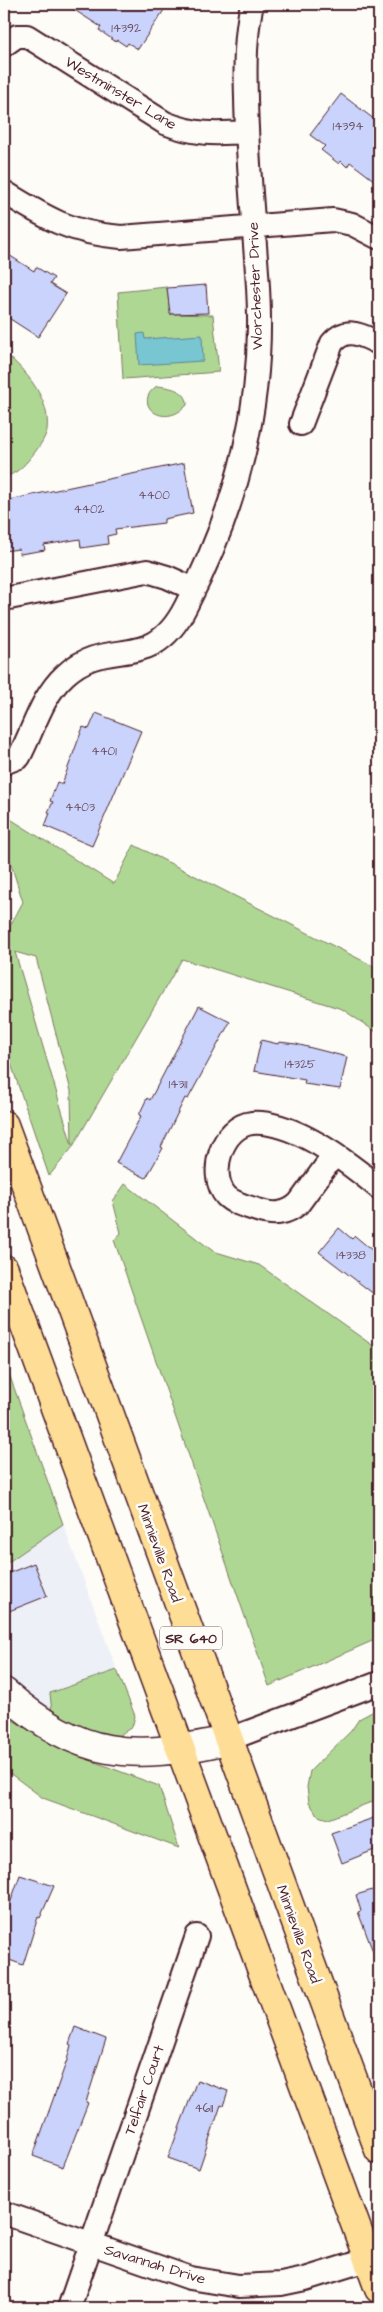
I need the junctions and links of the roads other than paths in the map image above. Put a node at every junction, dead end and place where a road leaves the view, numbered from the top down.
1 (252, 4) edge
2 (4, 45) edge
3 (246, 132) junction
4 (4, 192) edge
5 (253, 227) junction
6 (379, 238) edge
7 (379, 343) edge
8 (301, 424) dead end
9 (194, 589) junction
10 (4, 599) edge
11 (4, 763) edge
12 (4, 1125) edge
13 (334, 1155) junction
14 (379, 1188) edge
15 (4, 1269) edge
16 (379, 1683) edge
17 (4, 1692) edge
18 (227, 1740) junction
19 (181, 1750) junction
20 (197, 1936) dead end
21 (379, 2150) edge
22 (4, 2213) edge
23 (91, 2244) junction
24 (374, 2258) edge
25 (379, 2288) edge
26 (69, 2308) edge

1 - 3 street, Worchester Drive
2 - 3 street, Westminster Lane
3 - 5 street, Worchester Drive
4 - 5 street
5 - 6 street
5 - 9 street, Worchester Drive
7 - 8 street
9 - 10 street
9 - 11 street, Worchester Drive
12 - 18 main road, Minnieville Road / SR 640
13 - 13 street
13 - 14 street
15 - 19 main road, SR 640
16 - 18 street
17 - 19 street
18 - 19 street
18 - 21 main road, Minnieville Road / SR 640
19 - 24 main road, SR 640
20 - 23 street, Telfair Court
22 - 23 street, Savannah Drive
23 - 24 street, Savannah Drive
23 - 26 street, Telfair Court
24 - 25 main road, SR 640

